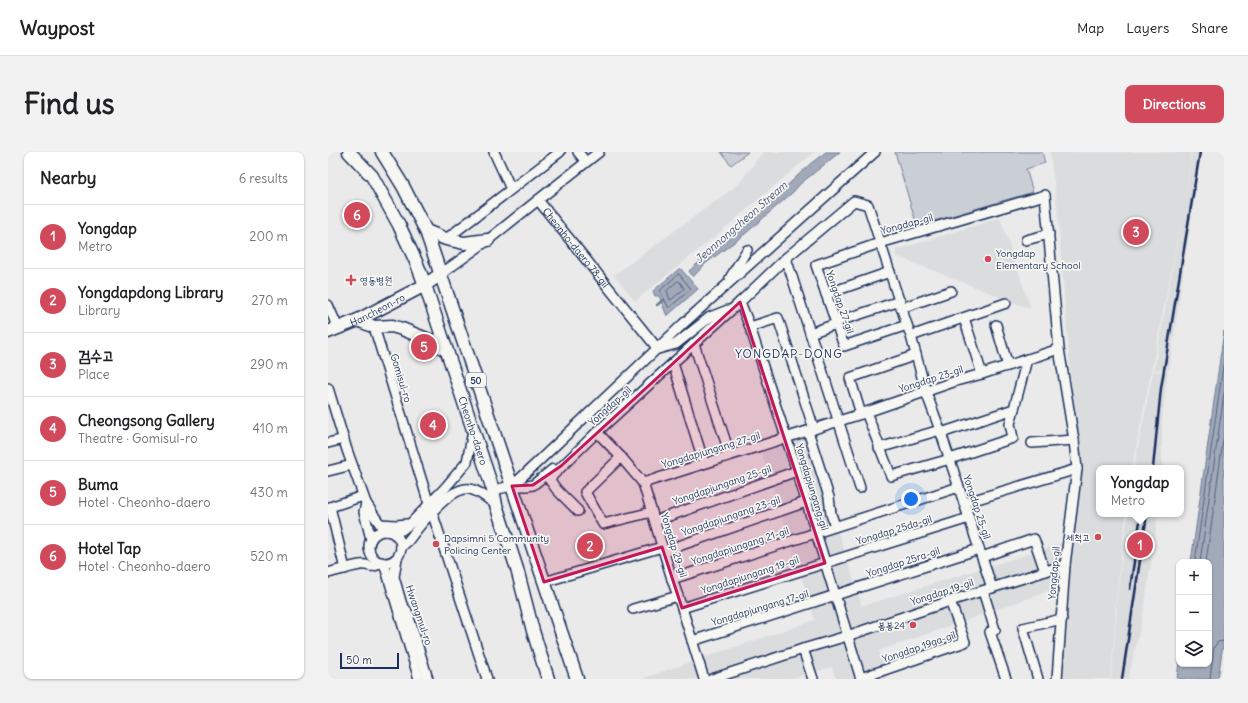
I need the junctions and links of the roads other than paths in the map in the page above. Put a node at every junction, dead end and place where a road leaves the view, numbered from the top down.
1 (350, 152) edge
2 (382, 152) edge
3 (494, 152) edge
4 (560, 152) edge
5 (578, 152) edge
6 (599, 152) edge
7 (875, 152) edge
8 (586, 162) junction
9 (510, 189) junction
10 (538, 200) junction
11 (426, 231) junction
12 (1049, 234) junction
13 (446, 239) junction
14 (488, 240) junction
15 (1026, 240) dead end
16 (880, 243) junction
17 (748, 250) dead end
18 (786, 258) junction
19 (890, 272) junction
20 (441, 274) junction
21 (425, 285) junction
22 (725, 286) junction
23 (951, 291) dead end
24 (826, 294) junction
25 (1006, 303) dead end
26 (328, 305) edge
27 (737, 305) junction
28 (900, 305) junction
29 (964, 318) junction
30 (358, 320) junction
31 (836, 323) junction
32 (907, 325) junction
33 (996, 325) dead end
34 (374, 327) junction
35 (750, 327) junction
36 (333, 330) edge
37 (810, 333) junction
38 (911, 336) junction
39 (694, 344) junction
40 (658, 349) junction
41 (1059, 349) junction
42 (447, 351) junction
43 (916, 355) junction
44 (1027, 359) junction
45 (673, 363) junction
46 (1008, 366) junction
47 (982, 374) junction
48 (328, 388) edge
49 (926, 392) junction
50 (1014, 409) junction
51 (331, 411) edge
52 (864, 413) junction
53 (838, 421) junction
54 (473, 430) junction
55 (811, 430) junction
56 (940, 431) junction
57 (597, 432) junction
58 (786, 438) junction
59 (344, 439) junction
60 (1074, 440) junction
61 (328, 443) edge
62 (1032, 443) dead end
63 (879, 448) junction
64 (730, 455) junction
65 (622, 456) junction
66 (950, 459) junction
67 (704, 463) junction
68 (352, 465) junction
69 (561, 466) junction
70 (1077, 469) junction
71 (328, 471) edge
72 (797, 471) junction
73 (643, 483) junction
74 (512, 486) junction
75 (959, 487) junction
76 (860, 488) dead end
77 (493, 490) junction
78 (441, 497) junction
79 (365, 499) junction
80 (806, 502) junction
81 (496, 504) junction
82 (964, 504) junction
83 (431, 508) junction
84 (578, 511) dead end
85 (653, 517) junction
86 (969, 518) junction
87 (408, 524) junction
88 (835, 526) junction
89 (386, 529) junction
90 (815, 533) junction
91 (371, 539) junction
92 (401, 546) junction
93 (663, 549) junction
94 (370, 551) junction
95 (981, 553) junction
96 (397, 558) junction
97 (382, 563) junction
98 (824, 563) junction
99 (366, 565) junction
100 (1065, 565) junction
101 (345, 569) junction
102 (1045, 571) junction
103 (328, 573) edge
104 (672, 580) junction
105 (389, 582) junction
106 (544, 582) junction
107 (988, 589) junction
108 (678, 596) junction
109 (834, 596) junction
110 (950, 601) junction
111 (682, 608) junction
112 (633, 609) dead end
113 (1062, 619) junction
114 (847, 636) junction
115 (692, 641) junction
116 (804, 649) junction
117 (419, 679) edge
118 (428, 679) edge
119 (488, 679) edge
120 (548, 679) edge
121 (577, 679) edge
122 (704, 679) edge
123 (712, 679) edge
124 (813, 679) edge
125 (861, 679) edge
126 (1006, 679) edge
127 (1038, 679) edge
128 (1057, 679) edge

1 - 21 main road, Cheonho-daero / 50
2 - 11 main road, Cheonho-daero / 50
3 - 9 street
4 - 9 street
5 - 8 street
6 - 8 street
7 - 22 street
8 - 10 street
9 - 13 street
10 - 14 street, Cheonho-daero 78-gil
10 - 40 street, Cheonho-daero 78-gil
11 - 13 main road
11 - 20 main road, Cheonho-daero / 50
12 - 15 street
12 - 16 street, Yongdap-gil
12 - 41 street, Yongdap-gil
13 - 14 main road
14 - 20 street, Cheonho-daero 78-gil
16 - 18 street, Yongdap-gil
16 - 19 street, Yongdap 25-gil
16 - 24 street, Yongdap 27-gil
17 - 22 street
18 - 27 street, Yongdap-gil
18 - 37 street
19 - 24 street
19 - 28 street, Yongdap 25-gil
20 - 21 main road, Cheonho-daero 78-gil
20 - 74 main road, Cheonho-daero / 50
21 - 30 main road, Hancheon-ro
21 - 42 main road, Cheonho-daero / 50
22 - 40 street
23 - 28 street
24 - 31 street, Yongdap 27-gil
25 - 29 street
26 - 36 street
27 - 35 street, Yongdapjungang-gil
27 - 39 street, Yongdap-gil
27 - 40 street
28 - 31 street
28 - 32 street, Yongdap 25-gil
29 - 38 street
29 - 47 street
30 - 34 main road
30 - 36 main road, Hancheon-ro
31 - 32 street, Yongdap 27-gil
31 - 37 street
32 - 38 street, Yongdap 25-gil
33 - 46 street
34 - 42 main road
34 - 83 street, Gomisul-ro
35 - 55 street
35 - 58 street, Yongdapjungang-gil
37 - 53 street
38 - 43 street, Yongdap 25-gil
39 - 45 street, Yongdap-gil
39 - 64 street
40 - 74 street
41 - 44 street, Yongdap 23-gil
41 - 60 street, Yongdap-gil
42 - 54 main road, Cheonho-daero / 50
43 - 49 street, Yongdap 25-gil
43 - 52 street
44 - 46 street, Yongdap 23-gil
44 - 50 street
45 - 57 street, Yongdap-gil
45 - 67 street
46 - 47 street, Yongdap 23-gil
47 - 49 street, Yongdap 23-gil
48 - 51 street
49 - 52 street, Yongdap 23-gil
49 - 56 street, Yongdap 25-gil
50 - 56 street
50 - 66 street
51 - 59 street
52 - 53 street, Yongdap 23-gil
52 - 63 street
53 - 55 street, Yongdap 23-gil
53 - 76 street
54 - 77 main road, Cheonho-daero / 50
54 - 78 street
55 - 58 street, Yongdap 23-gil
55 - 88 street
56 - 63 street
56 - 66 street, Yongdap 25-gil
57 - 65 street, Yongdap 29-gil
57 - 69 street, Yongdap-gil
58 - 64 street, Yongdapjungang 27-gil
58 - 72 street, Yongdapjungang-gil
59 - 61 street
59 - 68 street
60 - 62 street
60 - 70 street, Yongdap-gil
63 - 66 street
64 - 67 street, Yongdapjungang 27-gil
65 - 73 street, Yongdap 29-gil
65 - 85 street, Yongdapjungang 25-gil
66 - 75 street, Yongdap 25-gil
67 - 73 street, Yongdapjungang 27-gil
68 - 71 street
68 - 79 street
69 - 74 street
69 - 84 street
70 - 82 street
70 - 100 street, Yongdap-gil
72 - 80 street, Yongdapjungang-gil
72 - 85 street, Yongdapjungang 25-gil
73 - 85 street, Yongdap 29-gil
74 - 77 street
74 - 106 main road, Cheonho-daero / 50
75 - 82 street, Yongdap 25-gil
75 - 88 street, Yongdapjungang 21-gil
77 - 81 main road, Cheonho-daero / 50
78 - 81 street
78 - 83 street
79 - 89 street
79 - 91 street
79 - 101 street
80 - 90 street, Yongdapjungang-gil
80 - 93 street, Yongdapjungang 23-gil
81 - 120 main road, Cheonho-daero / 50
82 - 86 street, Yongdap 25-gil
83 - 87 street
83 - 92 street
83 - 119 street, Gomisul-ro
85 - 93 street, Yongdap 29-gil
86 - 95 street, Yongdap 25-gil
86 - 98 street, Yongdap 25da-gil
87 - 89 street
87 - 89 street
88 - 90 street, Yongdapjungang 21-gil
89 - 91 street
89 - 92 street
90 - 98 street, Yongdapjungang-gil
90 - 104 street, Yongdapjungang 21-gil
91 - 94 street
92 - 96 street
93 - 104 street, Yongdap 29-gil
93 - 106 street, Yongdapjungang 23-gil
94 - 97 street
94 - 99 street
95 - 102 street
95 - 107 street, Yongdap 25-gil
95 - 109 street, Yongdap 25ra-gil
96 - 97 street
96 - 118 street, Hwangmul-ro
97 - 99 street
97 - 105 street, Hwangmul-ro
98 - 109 street, Yongdapjungang-gil
98 - 111 street, Yongdapjungang 19-gil
99 - 101 street
99 - 105 street
100 - 102 street, Yongdap 19-gil
100 - 113 street, Yongdap-gil
101 - 103 street
102 - 107 street, Yongdap 19-gil
104 - 108 street, Yongdap 29-gil
105 - 117 street, Hwangmul-ro
106 - 121 main road, Cheonho-daero / 50
107 - 110 street, Yongdap 19-gil
107 - 126 street, Yongdap 25-gil
108 - 111 street, Yongdap 29-gil
108 - 112 street
109 - 114 street, Yongdapjungang-gil
109 - 115 street, Yongdapjungang 17-gil
110 - 114 street, Yongdap 19-gil
110 - 125 street, Yongdap 19ga-gil
111 - 115 street, Yongdap 29-gil
113 - 127 street
113 - 128 street, Yongdap-gil
114 - 116 street, Yongdap 19-gil
114 - 125 street, Yongdapjungang-gil
115 - 122 street, Yongdap 29-gil
116 - 123 street, Yongdap 19-gil
116 - 124 street

